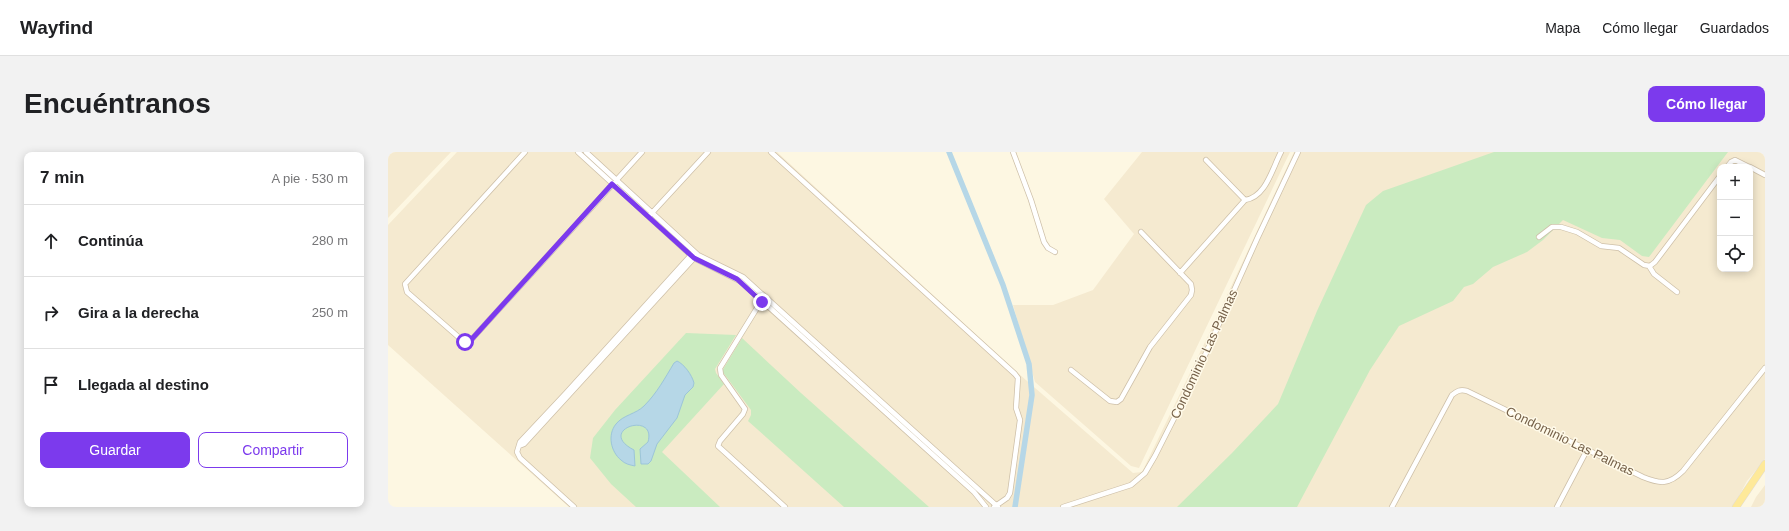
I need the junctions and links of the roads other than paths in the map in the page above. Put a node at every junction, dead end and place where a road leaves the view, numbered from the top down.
1 (525, 152) edge
2 (578, 152) edge
3 (586, 152) edge
4 (642, 152) edge
5 (708, 152) edge
6 (772, 152) edge
7 (1014, 152) edge
8 (1281, 152) edge
9 (1298, 152) edge
10 (1206, 160) dead end
11 (1730, 164) edge
12 (1744, 164) edge
13 (1753, 169) edge
14 (1765, 175) edge
15 (616, 180) junction
16 (1717, 180) edge
17 (612, 184) junction
18 (1245, 200) junction
19 (650, 214) junction
20 (1141, 232) dead end
21 (1539, 237) dead end
22 (1055, 252) dead end
23 (694, 255) junction
24 (1649, 266) junction
25 (1180, 274) junction
26 (1678, 292) dead end
27 (764, 300) junction
28 (1765, 368) edge
29 (1071, 370) dead end
30 (1587, 450) junction
31 (1765, 464) edge
32 (996, 506) edge
33 (574, 507) edge
34 (784, 507) edge
35 (986, 507) edge
36 (1063, 507) edge
37 (1392, 507) edge
38 (1557, 507) edge
39 (1736, 507) edge

1 - 17 street
2 - 17 street
3 - 15 street
4 - 15 street
5 - 19 street
6 - 32 street
7 - 22 street
8 - 18 street
9 - 36 street, Condominio Las Palmas
10 - 18 street
11 - 12 street
13 - 14 street
15 - 17 street
15 - 19 street
16 - 24 street
17 - 19 street
18 - 25 street
19 - 23 street
20 - 25 street
21 - 24 street
23 - 27 street
23 - 33 street
24 - 26 street
25 - 29 street
27 - 32 street
27 - 34 street
27 - 35 street
28 - 30 street, Condominio Las Palmas
30 - 37 street, Condominio Las Palmas
30 - 38 street
31 - 39 main road

